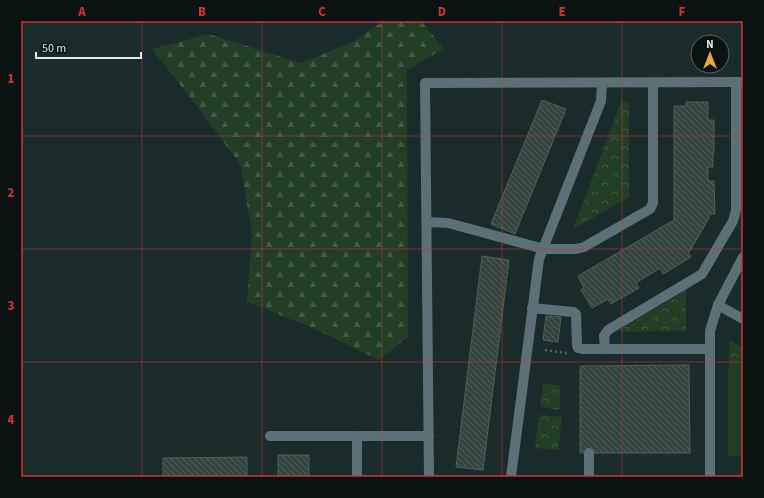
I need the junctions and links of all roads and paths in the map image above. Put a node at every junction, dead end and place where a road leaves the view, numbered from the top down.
1 (652, 82) junction
2 (739, 82) edge
3 (602, 83) junction
4 (427, 222) junction
5 (542, 248) junction
6 (743, 257) edge
7 (718, 305) junction
8 (532, 308) junction
9 (743, 319) edge
10 (578, 348) junction
11 (604, 349) junction
12 (710, 349) junction
13 (545, 350) dead end
14 (270, 436) dead end
15 (357, 436) junction
16 (429, 436) junction
17 (589, 454) dead end
18 (357, 477) edge
19 (429, 477) edge
20 (511, 477) edge
21 (589, 477) edge
22 (710, 477) edge

1 - 2 street
1 - 3 street
1 - 5 street
2 - 11 street
3 - 4 street
3 - 5 street
4 - 5 street
4 - 16 street
5 - 8 street
6 - 7 street
7 - 9 street
7 - 12 street
8 - 10 street
8 - 20 street
10 - 11 street
10 - 13 path
11 - 12 street
12 - 22 street
14 - 15 street
15 - 16 street
15 - 18 street
16 - 19 street
17 - 21 street

